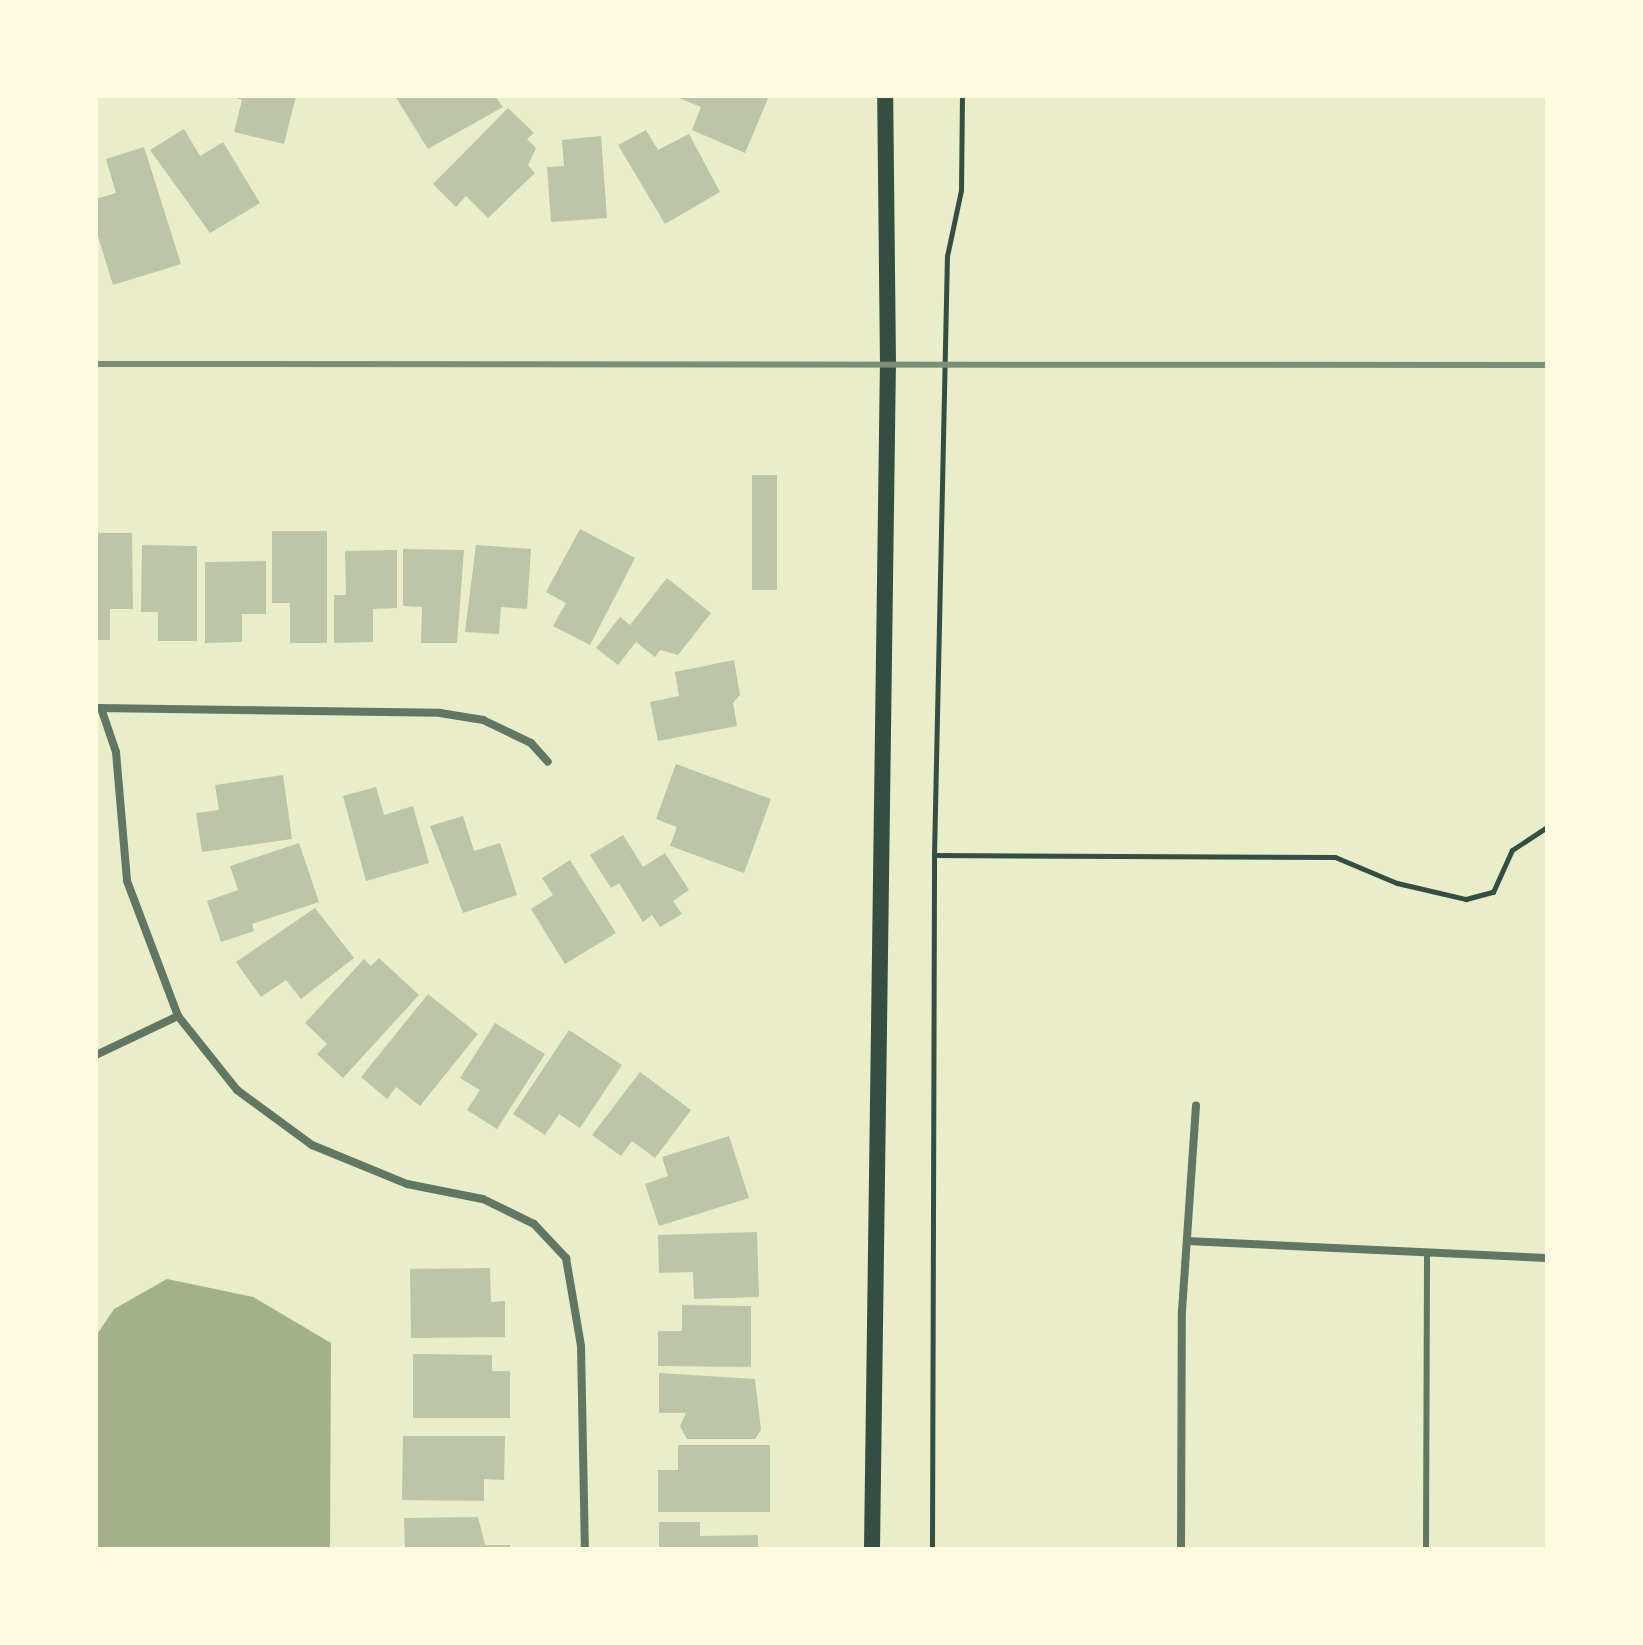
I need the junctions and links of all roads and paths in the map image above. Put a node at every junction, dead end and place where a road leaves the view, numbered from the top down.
1 (885, 96) edge
2 (962, 96) edge
3 (99, 708) edge
4 (548, 762) dead end
5 (1547, 827) edge
6 (934, 855) junction
7 (178, 1016) junction
8 (96, 1055) edge
9 (1196, 1105) dead end
10 (1187, 1241) junction
11 (1427, 1255) junction
12 (1547, 1258) edge
13 (872, 1547) edge
14 (585, 1549) edge
15 (932, 1549) edge
16 (1181, 1549) edge
17 (1426, 1549) edge

1 - 13 main road
2 - 6 path
3 - 4 street
3 - 7 street
5 - 6 path
6 - 15 path
7 - 8 street
7 - 14 street
9 - 10 street
10 - 11 street
10 - 16 street
11 - 12 street
11 - 17 lane

